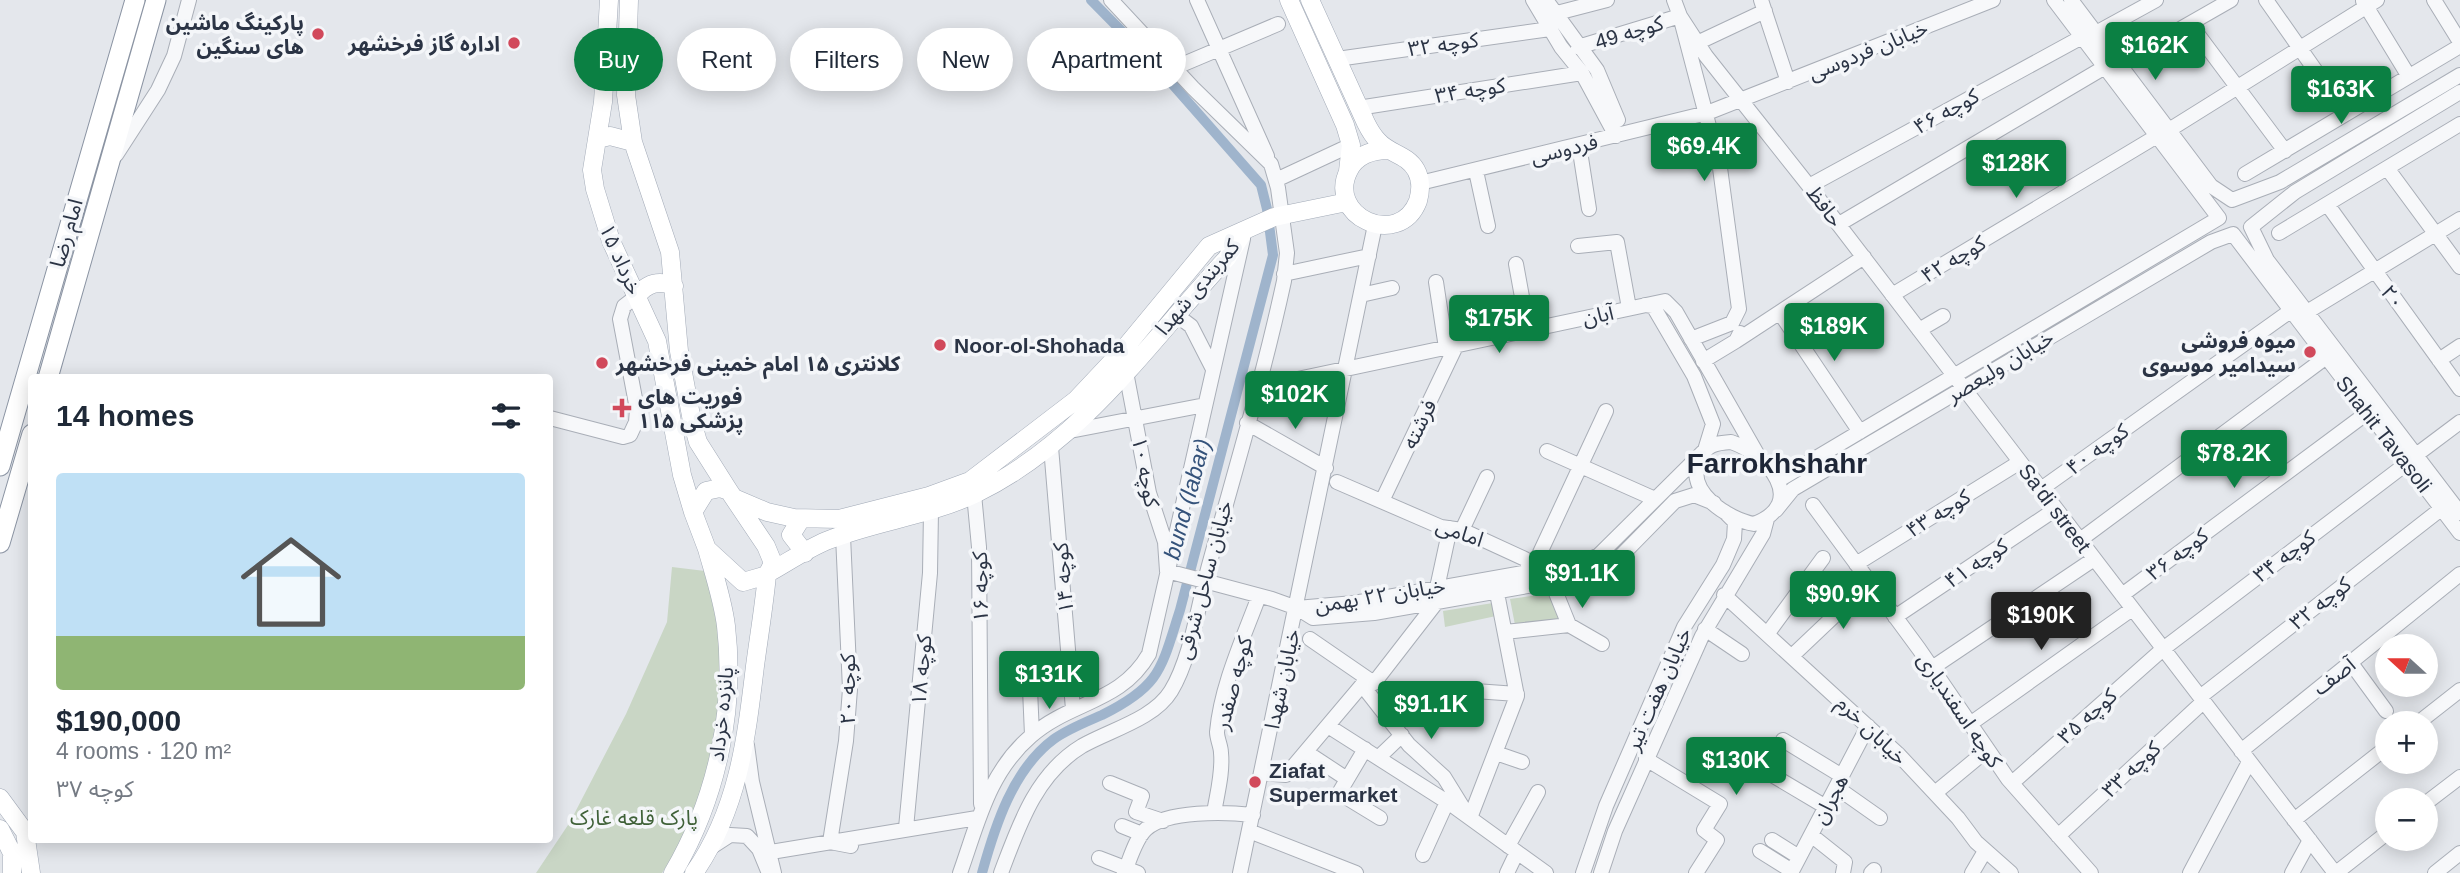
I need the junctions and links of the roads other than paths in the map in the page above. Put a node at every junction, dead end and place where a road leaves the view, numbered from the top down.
1 (135, 0) edge
2 (156, 0) edge
3 (189, 0) edge
4 (609, 0) edge
5 (629, 0) edge
6 (1112, 0) edge
7 (1197, 0) edge
8 (1289, 0) edge
9 (1310, 0) edge
10 (1533, 0) edge
11 (1546, 0) edge
12 (1607, 0) edge
13 (1674, 0) edge
14 (1993, 0) edge
15 (2054, 0) edge
16 (2071, 0) edge
17 (2156, 0) edge
18 (2231, 0) edge
19 (2266, 0) edge
20 (2434, 0) edge
21 (2369, 2) edge
22 (1764, 3) edge
23 (1553, 14) junction
24 (1680, 16) junction
25 (1278, 24) dead end
26 (2190, 24) junction
27 (1138, 28) edge
28 (1550, 29) junction
29 (2089, 35) junction
30 (1697, 43) junction
31 (2460, 44) edge
32 (1578, 47) junction
33 (2300, 48) junction
34 (1219, 50) junction
35 (1336, 59) junction
36 (1186, 63) edge
37 (2112, 66) junction
38 (1582, 73) junction
39 (2408, 75) junction
40 (2460, 75) edge
41 (1186, 80) edge
42 (1787, 82) junction
43 (2238, 87) junction
44 (2460, 92) edge
45 (1742, 100) junction
46 (1359, 108) junction
47 (602, 112) junction
48 (629, 112) junction
49 (1707, 113) junction
50 (2346, 114) junction
51 (2460, 124) edge
52 (2163, 133) junction
53 (1620, 135) junction
54 (598, 139) junction
55 (633, 142) junction
56 (1351, 145) junction
57 (1579, 145) junction
58 (1390, 150) junction
59 (2285, 151) junction
60 (1271, 164) junction
61 (108, 168) junction
62 (2387, 168) junction
63 (1476, 170) junction
64 (1348, 171) junction
65 (2245, 174) dead end
66 (1276, 180) junction
67 (1420, 183) junction
68 (1809, 186) junction
69 (2232, 200) junction
70 (1347, 202) junction
71 (2327, 204) junction
72 (1589, 209) dead end
73 (1277, 216) junction
74 (2219, 218) junction
75 (2460, 219) edge
76 (1839, 224) junction
77 (1375, 225) junction
78 (1488, 226) dead end
79 (2251, 227) junction
80 (1248, 229) junction
81 (2278, 233) dead end
82 (2232, 234) junction
83 (2436, 234) junction
84 (1578, 246) dead end
85 (1369, 256) junction
86 (1864, 257) junction
87 (1516, 264) dead end
88 (2460, 267) edge
89 (2375, 271) junction
90 (1284, 274) junction
91 (1436, 282) dead end
92 (674, 286) junction
93 (1392, 288) dead end
94 (1361, 295) junction
95 (1892, 295) junction
96 (637, 296) junction
97 (1645, 305) junction
98 (1629, 308) junction
99 (1740, 309) junction
100 (2289, 312) junction
101 (1780, 313) junction
102 (2307, 313) junction
103 (1175, 314) junction
104 (1943, 316) dead end
105 (1528, 330) junction
106 (1919, 330) junction
107 (1691, 339) junction
108 (1736, 341) junction
109 (2460, 346) edge
110 (1451, 347) junction
111 (2325, 358) junction
112 (2439, 360) junction
113 (1703, 361) junction
114 (1213, 369) junction
115 (1345, 370) junction
116 (1126, 372) junction
117 (49, 374) edge
118 (1955, 375) junction
119 (1256, 388) junction
120 (1964, 388) junction
121 (2460, 389) edge
122 (1205, 405) junction
123 (1606, 411) dead end
124 (2367, 413) junction
125 (553, 419) edge
126 (1135, 419) junction
127 (2460, 422) edge
128 (1247, 423) junction
129 (1070, 431) junction
130 (1860, 432) junction
131 (1051, 447) junction
132 (28, 448) edge
133 (1704, 450) junction
134 (1547, 451) dead end
135 (1760, 459) junction
136 (2411, 459) junction
137 (2020, 462) junction
138 (0, 466) edge
139 (1580, 466) junction
140 (1326, 468) junction
141 (1488, 477) dead end
142 (1779, 480) junction
143 (1337, 482) dead end
144 (2041, 489) junction
145 (974, 494) junction
146 (731, 495) junction
147 (1654, 499) junction
148 (1382, 502) junction
149 (1813, 505) dead end
150 (1720, 508) junction
151 (2056, 509) junction
152 (2441, 509) junction
153 (931, 511) junction
154 (693, 512) junction
155 (2460, 513) edge
156 (1772, 515) junction
157 (801, 519) junction
158 (1456, 529) junction
159 (2460, 533) edge
160 (843, 536) junction
161 (2080, 540) junction
162 (0, 543) edge
163 (707, 549) junction
164 (805, 553) junction
165 (1823, 558) dead end
166 (2094, 559) junction
167 (1856, 564) junction
168 (1532, 570) junction
169 (1171, 572) junction
170 (769, 573) junction
171 (2460, 574) edge
172 (1202, 580) junction
173 (1870, 582) junction
174 (1552, 583) junction
175 (1437, 587) junction
176 (1497, 593) junction
177 (1724, 595) junction
178 (2122, 595) junction
179 (1259, 596) junction
180 (1436, 603) junction
181 (1297, 608) junction
182 (2133, 609) junction
183 (1895, 617) junction
184 (1569, 625) junction
185 (1705, 629) junction
186 (1505, 632) junction
187 (1768, 633) junction
188 (1310, 639) dead end
189 (1602, 644) dead end
190 (2163, 649) junction
191 (1742, 654) dead end
192 (1793, 655) junction
193 (2351, 663) junction
194 (1932, 668) junction
195 (1368, 684) junction
196 (1030, 689) dead end
197 (1461, 690) dead end
198 (2460, 690) edge
199 (1517, 694) junction
200 (2201, 699) junction
201 (1073, 709) junction
202 (2386, 711) dead end
203 (2433, 711) edge
204 (1970, 724) junction
205 (1328, 726) junction
206 (1868, 726) junction
207 (1032, 734) junction
208 (1402, 735) junction
209 (746, 737) junction
210 (1783, 740) dead end
211 (1364, 749) junction
212 (1987, 750) junction
213 (1306, 752) junction
214 (1496, 752) junction
215 (2375, 756) edge
216 (2245, 757) junction
217 (1378, 758) junction
218 (1646, 760) junction
219 (1522, 762) dead end
220 (1767, 772) dead end
221 (1262, 773) junction
222 (2460, 777) edge
223 (1347, 779) junction
224 (1839, 782) junction
225 (1110, 783) dead end
226 (2012, 783) junction
227 (1538, 792) dead end
228 (1935, 793) junction
229 (2438, 794) edge
230 (0, 798) edge
231 (1447, 802) junction
232 (1826, 807) junction
233 (979, 812) junction
234 (1214, 813) junction
235 (1253, 815) junction
236 (0, 817) edge
237 (1380, 818) dead end
238 (1470, 818) junction
239 (1880, 818) dead end
240 (2294, 820) junction
241 (1163, 821) junction
242 (1122, 827) dead end
243 (906, 828) junction
244 (0, 829) edge
245 (1249, 831) junction
246 (1142, 834) junction
247 (1811, 835) junction
248 (2058, 836) junction
249 (1772, 840) dead end
250 (2310, 841) junction
251 (830, 842) junction
252 (2375, 842) edge
253 (713, 846) junction
254 (851, 846) dead end
255 (1513, 849) junction
256 (1760, 851) dead end
257 (1985, 851) junction
258 (771, 852) junction
259 (2460, 853) edge
260 (1423, 855) dead end
261 (1799, 857) junction
262 (1099, 858) dead end
263 (1130, 872) edge
264 (1791, 872) edge
265 (12, 873) edge
266 (19, 873) edge
267 (32, 873) edge
268 (673, 873) edge
269 (694, 873) edge
270 (772, 873) edge
271 (960, 873) edge
272 (1001, 873) edge
273 (1240, 873) edge
274 (1356, 873) edge
275 (1507, 873) edge
276 (1546, 873) edge
277 (1583, 873) edge
278 (1601, 873) edge
279 (1696, 873) edge
280 (1843, 873) edge
281 (1972, 873) edge
282 (2011, 873) edge
283 (2091, 873) edge
284 (2190, 873) edge
285 (2291, 873) edge
286 (2335, 873) edge
287 (2435, 873) edge

1 - 138 highway, امام رضا
2 - 61 highway, امام رضا
3 - 61 street
4 - 47 main road, ۱۵ خرداد
5 - 48 main road, ۱۵ خرداد
6 - 27 street
7 - 34 street, خیابان ساحل شرقی
8 - 56 main road
9 - 35 main road
10 - 28 street
11 - 23 street
12 - 23 street
13 - 24 street, حافظ
14 - 42 street, خیابان فردوسی
15 - 29 street
16 - 29 street
17 - 29 street, کوچه ۴۶
18 - 26 street
19 - 33 street
20 - 31 street
21 - 33 street, کوچه ۴۲
21 - 39 street
22 - 30 street
22 - 42 street
23 - 32 street
24 - 30 street, حافظ
24 - 32 street, کوچه 49
24 - 49 street
25 - 34 street
26 - 37 street
26 - 43 street
28 - 35 street, کوچه ۳۲
28 - 38 street
29 - 37 street
29 - 68 street, کوچه ۴۶
30 - 45 street, حافظ
31 - 39 street
32 - 53 street
33 - 43 street, کوچه ۴۲
33 - 50 street
34 - 36 street
34 - 60 street, خیابان ساحل شرقی
35 - 46 main road
37 - 52 street
37 - 76 street
38 - 46 street, کوچه ۳۴
38 - 53 street
39 - 50 street
40 - 69 street
41 - 60 street
42 - 45 street, خیابان فردوسی
43 - 52 street, کوچه ۴۲
43 - 59 street
44 - 79 street
45 - 49 street, خیابان فردوسی
45 - 68 street, حافظ
46 - 58 main road
47 - 48 main road
47 - 54 main road, ۱۵ خرداد
48 - 55 main road, ۱۵ خرداد
49 - 53 street, فردوسی
49 - 99 street
50 - 59 street
51 - 62 street
52 - 69 street
52 - 74 street
52 - 95 street, کوچه ۴۲
53 - 57 street, فردوسی
54 - 55 main road
54 - 96 main road, ۱۵ خرداد
55 - 92 main road, ۱۵ خرداد
56 - 64 main road
56 - 66 street
57 - 63 street, فردوسی
57 - 72 street
58 - 64 main road
58 - 67 main road
59 - 65 street
60 - 66 street, خیابان ساحل شرقی
61 - 117 highway, امام رضا
62 - 71 street
62 - 83 street
63 - 67 street, فردوسی
63 - 78 street
64 - 70 main road
66 - 73 street, خیابان ساحل شرقی
67 - 77 main road
68 - 76 street, حافظ
69 - 74 street
69 - 79 street
70 - 73 main road
70 - 77 main road
71 - 81 street
71 - 89 street, ۲۰
73 - 80 main road
73 - 90 street, خیابان ساحل شرقی
74 - 82 street
74 - 118 street, خیابان ولیعصر
75 - 83 street
76 - 86 street, حافظ
77 - 85 street, خیابان شهدا
79 - 82 street
79 - 102 street, Shahit Tavasoli
80 - 103 main road, کمربندی شهدا
80 - 114 street, خیابان ساحل شرقی
80 - 157 main road, کمربندی شهدا
82 - 100 street, Shahit Tavasoli
82 - 120 street, خیابان ولیعصر
83 - 88 street
83 - 89 street
84 - 98 street
85 - 90 street
85 - 94 street, خیابان شهدا
86 - 95 street, حافظ
86 - 101 street
87 - 105 street
89 - 102 street
89 - 112 street, ۲۰
90 - 119 street, خیابان ساحل شرقی
91 - 110 street
92 - 96 main road
92 - 146 main road, ۱۵ خرداد
93 - 94 street
94 - 115 street, خیابان شهدا
95 - 106 street, حافظ
96 - 125 street
96 - 154 main road, ۱۵ خرداد
97 - 98 street, آبان
97 - 107 street
97 - 133 street
98 - 105 street, آبان
99 - 107 street
99 - 108 street
100 - 111 street, Shahit Tavasoli
100 - 144 street, کوچه ۴۰
101 - 108 street
101 - 130 street
102 - 136 street, Shahit Tavasoli
103 - 114 street
103 - 116 main road, کمربندی شهدا
104 - 106 street
105 - 110 street, آبان
106 - 118 street, حافظ
107 - 113 street
108 - 113 street
109 - 112 street
110 - 115 street, آبان
110 - 148 street, فرشته
111 - 124 street, Shahit Tavasoli
111 - 161 street
112 - 121 street, ۲۰
113 - 135 street
114 - 122 street, خیابان ساحل شرقی
115 - 119 street, آبان
115 - 140 street, خیابان شهدا
116 - 126 street, کوچه ۱۰
116 - 129 main road, کمربندی شهدا
118 - 120 street, Sa'di street
118 - 130 street, خیابان ولیعصر
119 - 128 street, خیابان ساحل شرقی
120 - 137 street, Sa'di street
120 - 156 street, خیابان ولیعصر
122 - 126 street
122 - 169 street, خیابان ساحل شرقی
123 - 139 street
124 - 136 street, Shahit Tavasoli
124 - 178 street, کوچه ۳۶
126 - 129 street
126 - 169 street, کوچه ۱۰
127 - 136 street, کوچه ۳۴
128 - 140 street
128 - 172 street, خیابان ساحل شرقی
129 - 131 main road, کمربندی شهدا
130 - 142 street, خیابان ولیعصر
131 - 145 main road, کمربندی شهدا
131 - 201 street, کوچه ۱۴
132 - 162 highway
133 - 135 street
133 - 147 street, خیابان ۲۲ بهمن
133 - 150 street
134 - 139 street
135 - 142 street
136 - 152 street, Shahit Tavasoli
136 - 155 street, Shahit Tavasoli
136 - 190 street, کوچه ۳۴
137 - 144 street, Sa'di street
137 - 167 street, کوچه ۴۳
139 - 147 street
139 - 168 street
140 - 181 street, خیابان شهدا
141 - 158 street
142 - 156 street
143 - 148 street, امامی
144 - 151 street, Sa'di street
145 - 153 main road, کمربندی شهدا
145 - 233 street, کوچه ۱۶
146 - 154 main road
146 - 157 main road, کمربندی شهدا
146 - 170 main road, ۱۵ خرداد
147 - 168 street, خیابان ۲۲ بهمن
148 - 158 street, امامی
149 - 167 street, کوچه اسفندیاری
150 - 156 street
150 - 174 street, خیابان ۲۲ بهمن
150 - 277 street, خیابان هفت تیر
151 - 161 street, Sa'di street
151 - 183 street, کوچه ۴۱
152 - 159 street, Shahit Tavasoli
152 - 200 street, کوچه ۳۲
153 - 160 main road, کمربندی شهدا
153 - 243 street, کوچه ۱۸
154 - 163 main road, ۱۵ خرداد
156 - 177 street, خیابان هفت تیر
157 - 164 main road
158 - 168 street, امامی
158 - 175 street
160 - 164 main road, کمربندی شهدا
160 - 251 street, کوچه ۲۰
161 - 166 street, Sa'di street
163 - 170 main road
163 - 268 main road, پانزده خرداد
164 - 170 main road, کمربندی شهدا
165 - 187 street
166 - 178 street, Sa'di street
166 - 194 street
167 - 173 street, کوچه اسفندیاری
168 - 175 street, خیابان ۲۲ بهمن
169 - 172 street
169 - 201 street, خیابان ساحل شرقی
170 - 209 main road, پانزده خرداد
171 - 193 street, آصف
172 - 179 street
172 - 272 street, خیابان ساحل شرقی
173 - 183 street, کوچه اسفندیاری
173 - 192 street
174 - 176 street, خیابان ۲۲ بهمن
174 - 184 street
175 - 181 street, خیابان ۲۲ بهمن
176 - 180 street, خیابان ۲۲ بهمن
176 - 186 street
177 - 185 street, خیابان هفت تیر
177 - 187 street, خیابان خرم
178 - 182 street, Sa'di street
179 - 181 street
179 - 234 street, کوچه صفدر
180 - 181 street, خیابان ۲۲ بهمن
180 - 195 street
181 - 221 street, خیابان شهدا
182 - 190 street, Sa'di street
182 - 204 street
183 - 194 street, کوچه اسفندیاری
184 - 186 street
184 - 189 street
185 - 191 street
185 - 218 street, خیابان هفت تیر
186 - 199 street
187 - 192 street, خیابان خرم
188 - 195 street
190 - 200 street, Sa'di street
190 - 226 street, کوچه ۳۵
192 - 206 street, خیابان خرم
193 - 202 street
193 - 216 street, آصف
194 - 204 street, کوچه اسفندیاری
195 - 205 street
195 - 208 street
196 - 207 street
197 - 199 street
198 - 203 street
199 - 214 street
200 - 216 street, Sa'di street
200 - 248 street, کوچه ۳۳
201 - 207 street, خیابان ساحل شرقی
204 - 212 street, کوچه اسفندیاری
205 - 211 street
205 - 213 street
206 - 224 street, هجران
206 - 228 street, خیابان خرم
207 - 233 street, خیابان ساحل شرقی
208 - 217 street
208 - 238 street
209 - 253 main road, پانزده خرداد
209 - 258 street
210 - 224 street
211 - 217 street
211 - 223 street
212 - 226 street, کوچه اسفندیاری
212 - 228 street
213 - 221 street
213 - 223 street
214 - 219 street
214 - 238 street
215 - 240 street
216 - 240 street, Sa'di street
216 - 284 street
217 - 231 street
218 - 278 street, خیابان هفت تیر
218 - 279 street
220 - 232 street
221 - 235 street, خیابان شهدا
222 - 229 street
223 - 237 street
224 - 232 street, هجران
224 - 239 street
225 - 241 street
226 - 248 street, کوچه اسفندیاری
227 - 255 street
228 - 257 street, خیابان خرم
230 - 267 main road
231 - 238 street
231 - 260 street
232 - 247 street, هجران
233 - 243 street
233 - 271 street, خیابان ساحل شرقی
234 - 235 street
234 - 241 street
235 - 245 street, خیابان شهدا
236 - 266 main road
238 - 255 street
240 - 250 street, Sa'di street
241 - 246 street
242 - 246 street
243 - 251 street
244 - 265 main road
245 - 273 street, خیابان شهدا
245 - 274 street
246 - 263 street
247 - 261 street, هجران
247 - 280 street
248 - 283 street, کوچه اسفندیاری
249 - 261 street
250 - 285 street
250 - 286 street, Sa'di street
251 - 254 street
251 - 258 street
252 - 286 street
253 - 269 main road, پانزده خرداد
253 - 270 street
255 - 275 street
255 - 276 street
256 - 264 street
257 - 281 street
257 - 282 street, خیابان خرم
258 - 270 street
259 - 287 street
261 - 264 street, هجران
262 - 263 street

